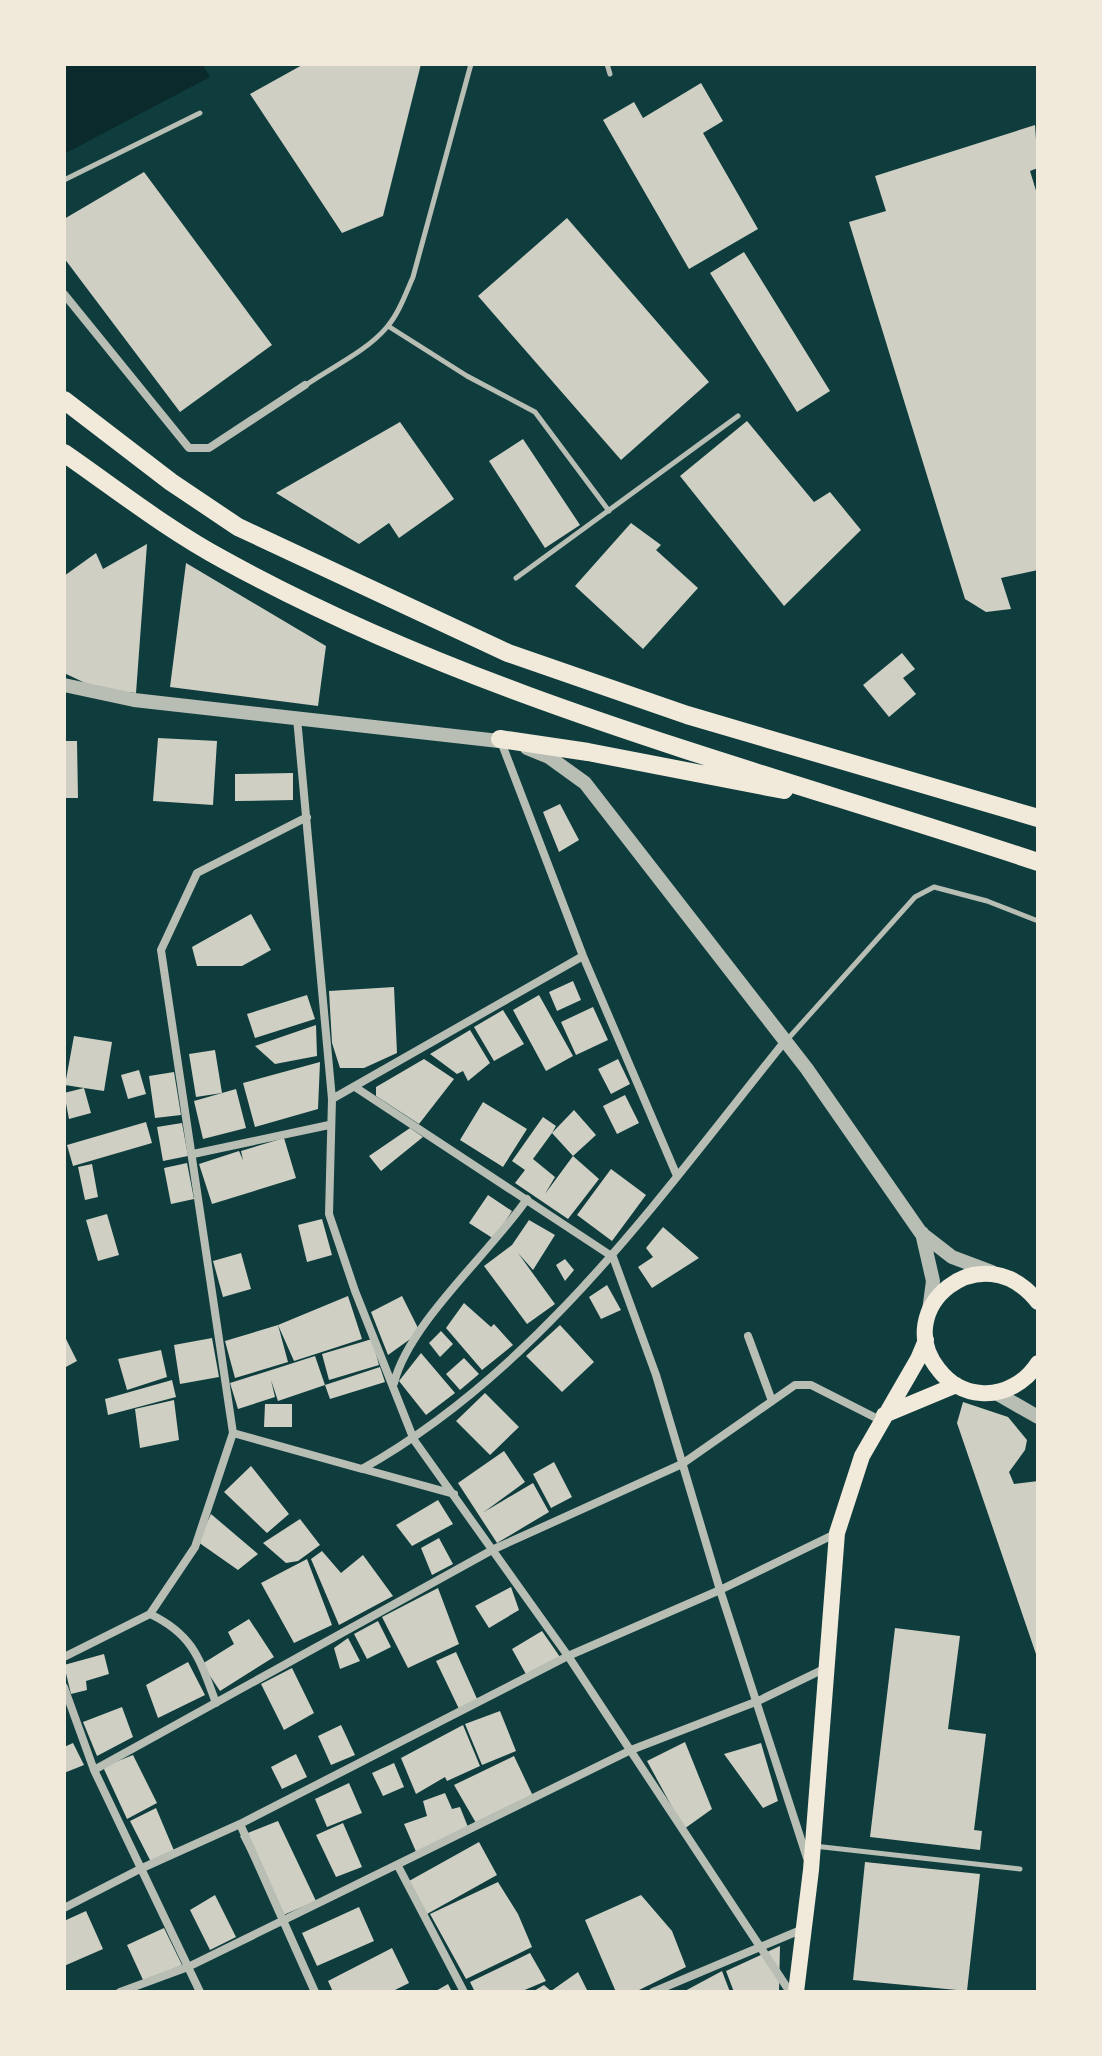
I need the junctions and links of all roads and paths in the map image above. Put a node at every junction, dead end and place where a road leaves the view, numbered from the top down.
1 (471, 64) edge
2 (607, 64) edge
3 (610, 74) dead end
4 (200, 113) dead end
5 (64, 180) edge
6 (64, 294) edge
7 (388, 326) junction
8 (305, 385) joint
9 (64, 400) edge
10 (738, 416) dead end
11 (64, 453) edge
12 (609, 511) junction
13 (516, 578) dead end
14 (64, 685) edge
15 (297, 718) junction
16 (500, 739) junction
17 (881, 809) junction
18 (307, 817) junction
19 (1038, 818) edge
20 (1038, 862) edge
21 (1038, 921) edge
22 (583, 956) junction
23 (785, 1041) junction
24 (355, 1087) junction
25 (332, 1099) junction
26 (329, 1125) junction
27 (193, 1154) junction
28 (677, 1176) junction
29 (527, 1199) junction
30 (921, 1233) junction
31 (613, 1257) junction
32 (992, 1272) junction
33 (1032, 1289) edge
34 (1038, 1302) edge
35 (928, 1315) junction
36 (748, 1336) dead end
37 (926, 1340) junction
38 (1036, 1372) edge
39 (393, 1384) junction
40 (956, 1385) junction
41 (996, 1393) junction
42 (772, 1401) junction
43 (1038, 1417) edge
44 (882, 1418) junction
45 (233, 1433) junction
46 (414, 1440) junction
47 (682, 1464) junction
48 (362, 1469) junction
49 (454, 1494) junction
50 (837, 1533) junction
51 (494, 1549) junction
52 (720, 1590) junction
53 (150, 1614) junction
54 (568, 1656) junction
55 (64, 1657) edge
56 (828, 1667) junction
57 (64, 1687) edge
58 (758, 1701) junction
59 (216, 1703) junction
60 (631, 1750) junction
61 (94, 1770) junction
62 (240, 1824) junction
63 (813, 1846) junction
64 (398, 1866) junction
65 (140, 1869) junction
66 (1020, 1869) dead end
67 (811, 1870) junction
68 (64, 1908) edge
69 (282, 1920) junction
70 (804, 1929) junction
71 (762, 1949) junction
72 (188, 1967) junction
73 (120, 1992) edge
74 (200, 1992) edge
75 (315, 1992) edge
76 (464, 1992) edge
77 (653, 1992) edge
78 (793, 1992) edge

1 - 7 lane
2 - 3 lane
4 - 5 lane
6 - 8 street
7 - 8 lane
7 - 12 lane
9 - 19 highway
10 - 12 lane
11 - 17 highway
12 - 13 lane
14 - 15 street
15 - 16 street
15 - 18 street
16 - 17 highway
16 - 22 street
16 - 23 street
17 - 20 highway
18 - 25 street
18 - 27 street
21 - 23 lane
22 - 24 street
22 - 28 street
23 - 28 street
23 - 30 street
24 - 25 street
24 - 29 street
25 - 26 street
26 - 27 street
26 - 39 street
27 - 45 street
28 - 31 street
29 - 31 street
29 - 39 street
30 - 32 street
30 - 35 street
31 - 46 street
31 - 47 street
32 - 33 main road
32 - 35 main road
33 - 34 main road
35 - 37 main road
36 - 42 street
37 - 40 main road
37 - 44 main road
38 - 41 main road
39 - 46 street
40 - 41 main road
40 - 44 main road
41 - 43 street
42 - 44 street
42 - 47 street
44 - 50 main road
45 - 48 street
45 - 53 street
46 - 48 street
46 - 49 street
47 - 51 street
47 - 52 street
48 - 49 street
49 - 51 street
50 - 52 street
50 - 56 main road
51 - 54 street
51 - 59 street
52 - 54 street
52 - 58 street
53 - 55 street
53 - 59 street
54 - 60 street
54 - 62 street
56 - 58 street
56 - 63 main road
57 - 61 street
58 - 60 street
58 - 67 street
59 - 61 street
60 - 64 street
60 - 71 street
61 - 65 street
62 - 65 street
62 - 69 street
63 - 66 lane
63 - 67 main road
64 - 69 street
64 - 76 street
65 - 68 street
65 - 72 street
67 - 70 main road
69 - 72 street
69 - 75 street
70 - 71 street
70 - 78 main road
71 - 77 street
71 - 78 street
72 - 73 street
72 - 74 street

